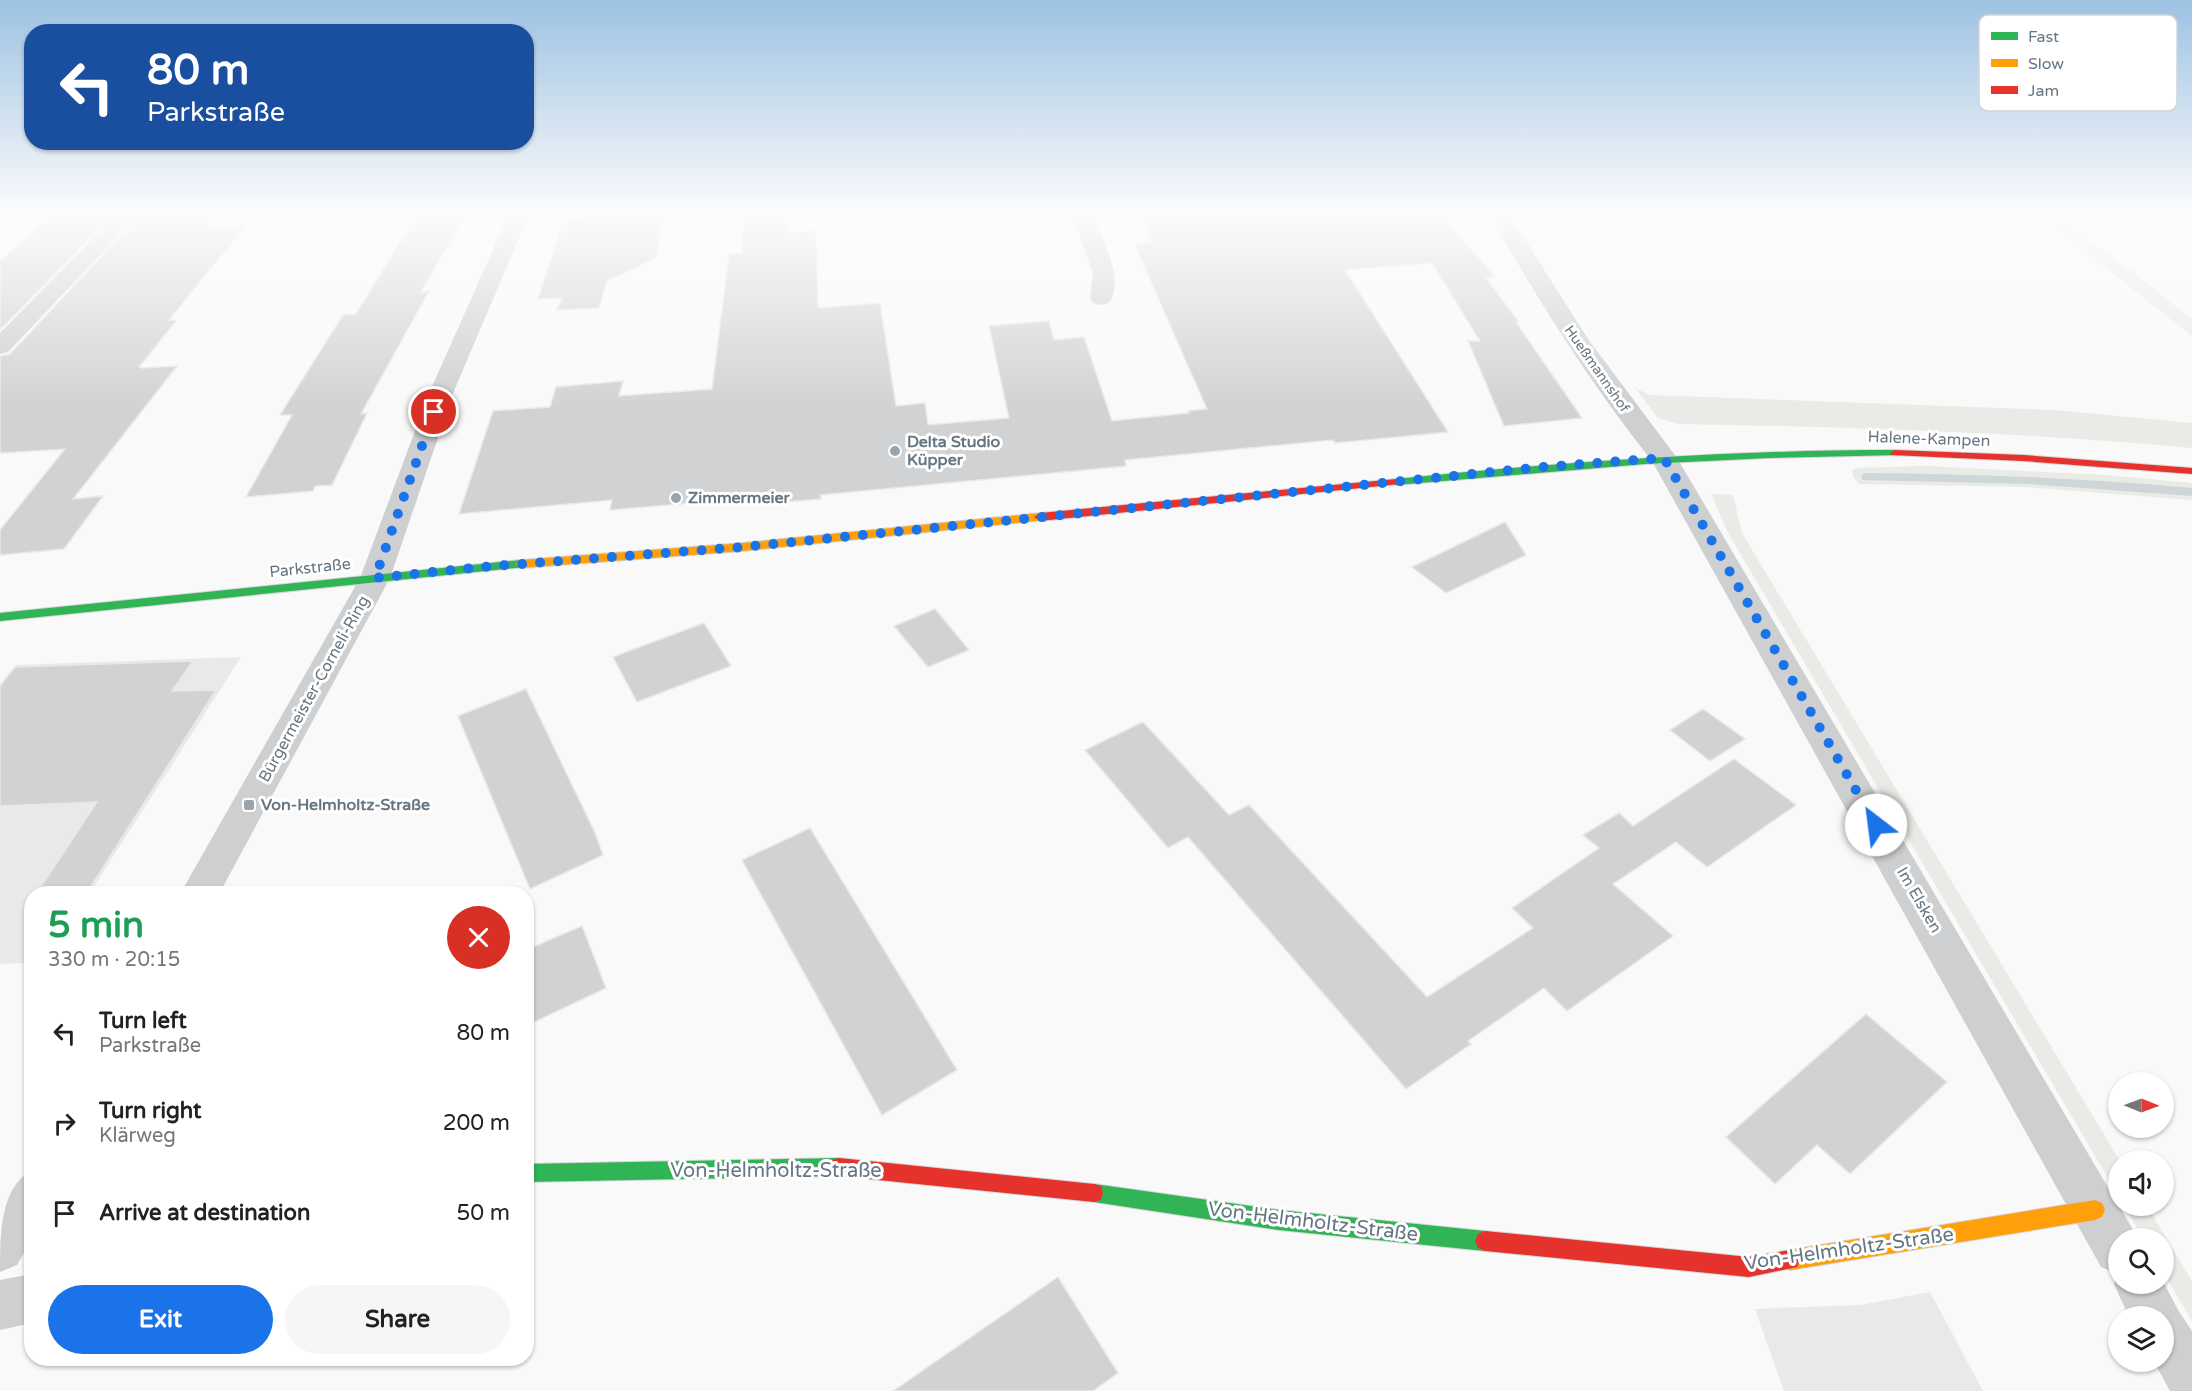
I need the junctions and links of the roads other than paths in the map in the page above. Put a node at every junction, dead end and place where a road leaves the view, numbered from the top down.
1 (66, 279) edge
2 (491, 279) edge
3 (1103, 279) edge
4 (1536, 279) edge
5 (1101, 298) dead end
6 (0, 347) edge
7 (1664, 458) junction
8 (2192, 471) edge
9 (375, 578) junction
10 (0, 617) edge
11 (203, 886) edge
12 (534, 1173) edge
13 (24, 1207) edge
14 (2096, 1210) junction
15 (2108, 1232) edge
16 (0, 1248) edge
17 (24, 1300) edge
18 (0, 1305) edge
19 (2174, 1348) edge
20 (2192, 1380) edge

1 - 6 street
2 - 9 street, Bürgermeister-Corneli-Ring
3 - 5 street
4 - 7 street, Hueßmannshof
7 - 8 street, Halene-Kampen
7 - 9 street, Parkstraße
7 - 14 street, Im Elsken
9 - 10 street, Parkstraße
9 - 11 street, Bürgermeister-Corneli-Ring
12 - 14 street, Von-Helmholtz-Straße
13 - 16 street
14 - 15 street, Im Elsken
17 - 18 street
19 - 20 street

